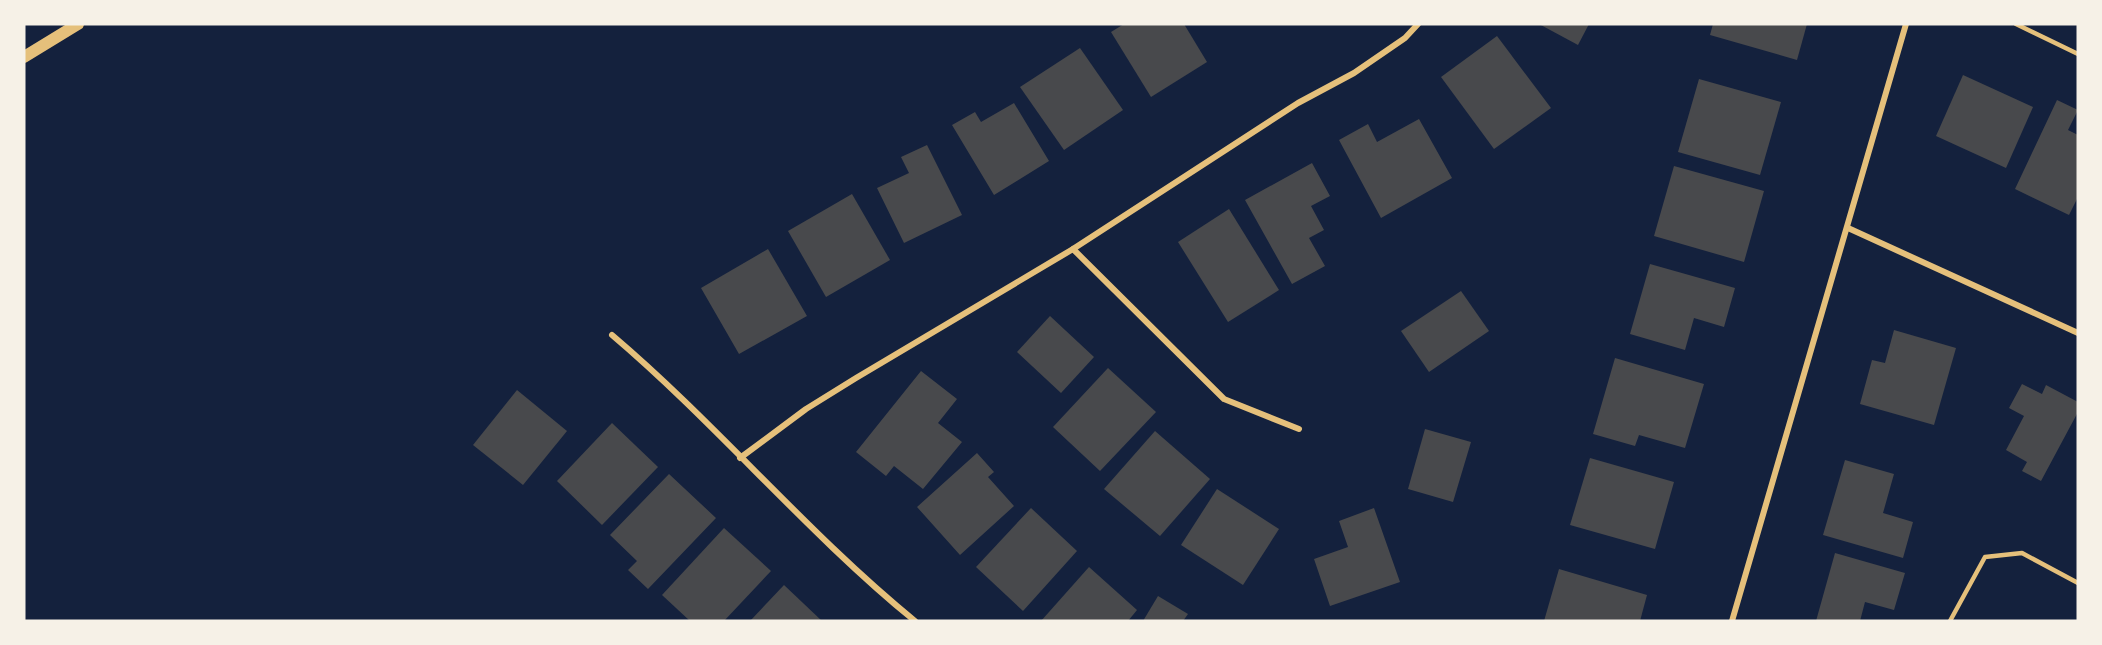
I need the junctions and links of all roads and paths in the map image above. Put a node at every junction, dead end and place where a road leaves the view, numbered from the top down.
1 (78, 24) edge
2 (1418, 24) edge
3 (1906, 24) edge
4 (2016, 24) edge
5 (2078, 54) edge
6 (24, 57) edge
7 (1848, 228) junction
8 (1073, 249) junction
9 (2078, 333) edge
10 (612, 335) dead end
11 (1299, 429) dead end
12 (740, 458) junction
13 (2078, 583) edge
14 (915, 621) edge
15 (1732, 621) edge
16 (1950, 621) edge

1 - 6 main road
2 - 8 street
3 - 7 street
4 - 5 lane
7 - 9 street
7 - 15 street
8 - 11 street
8 - 12 street
10 - 12 street
12 - 14 street
13 - 16 lane

